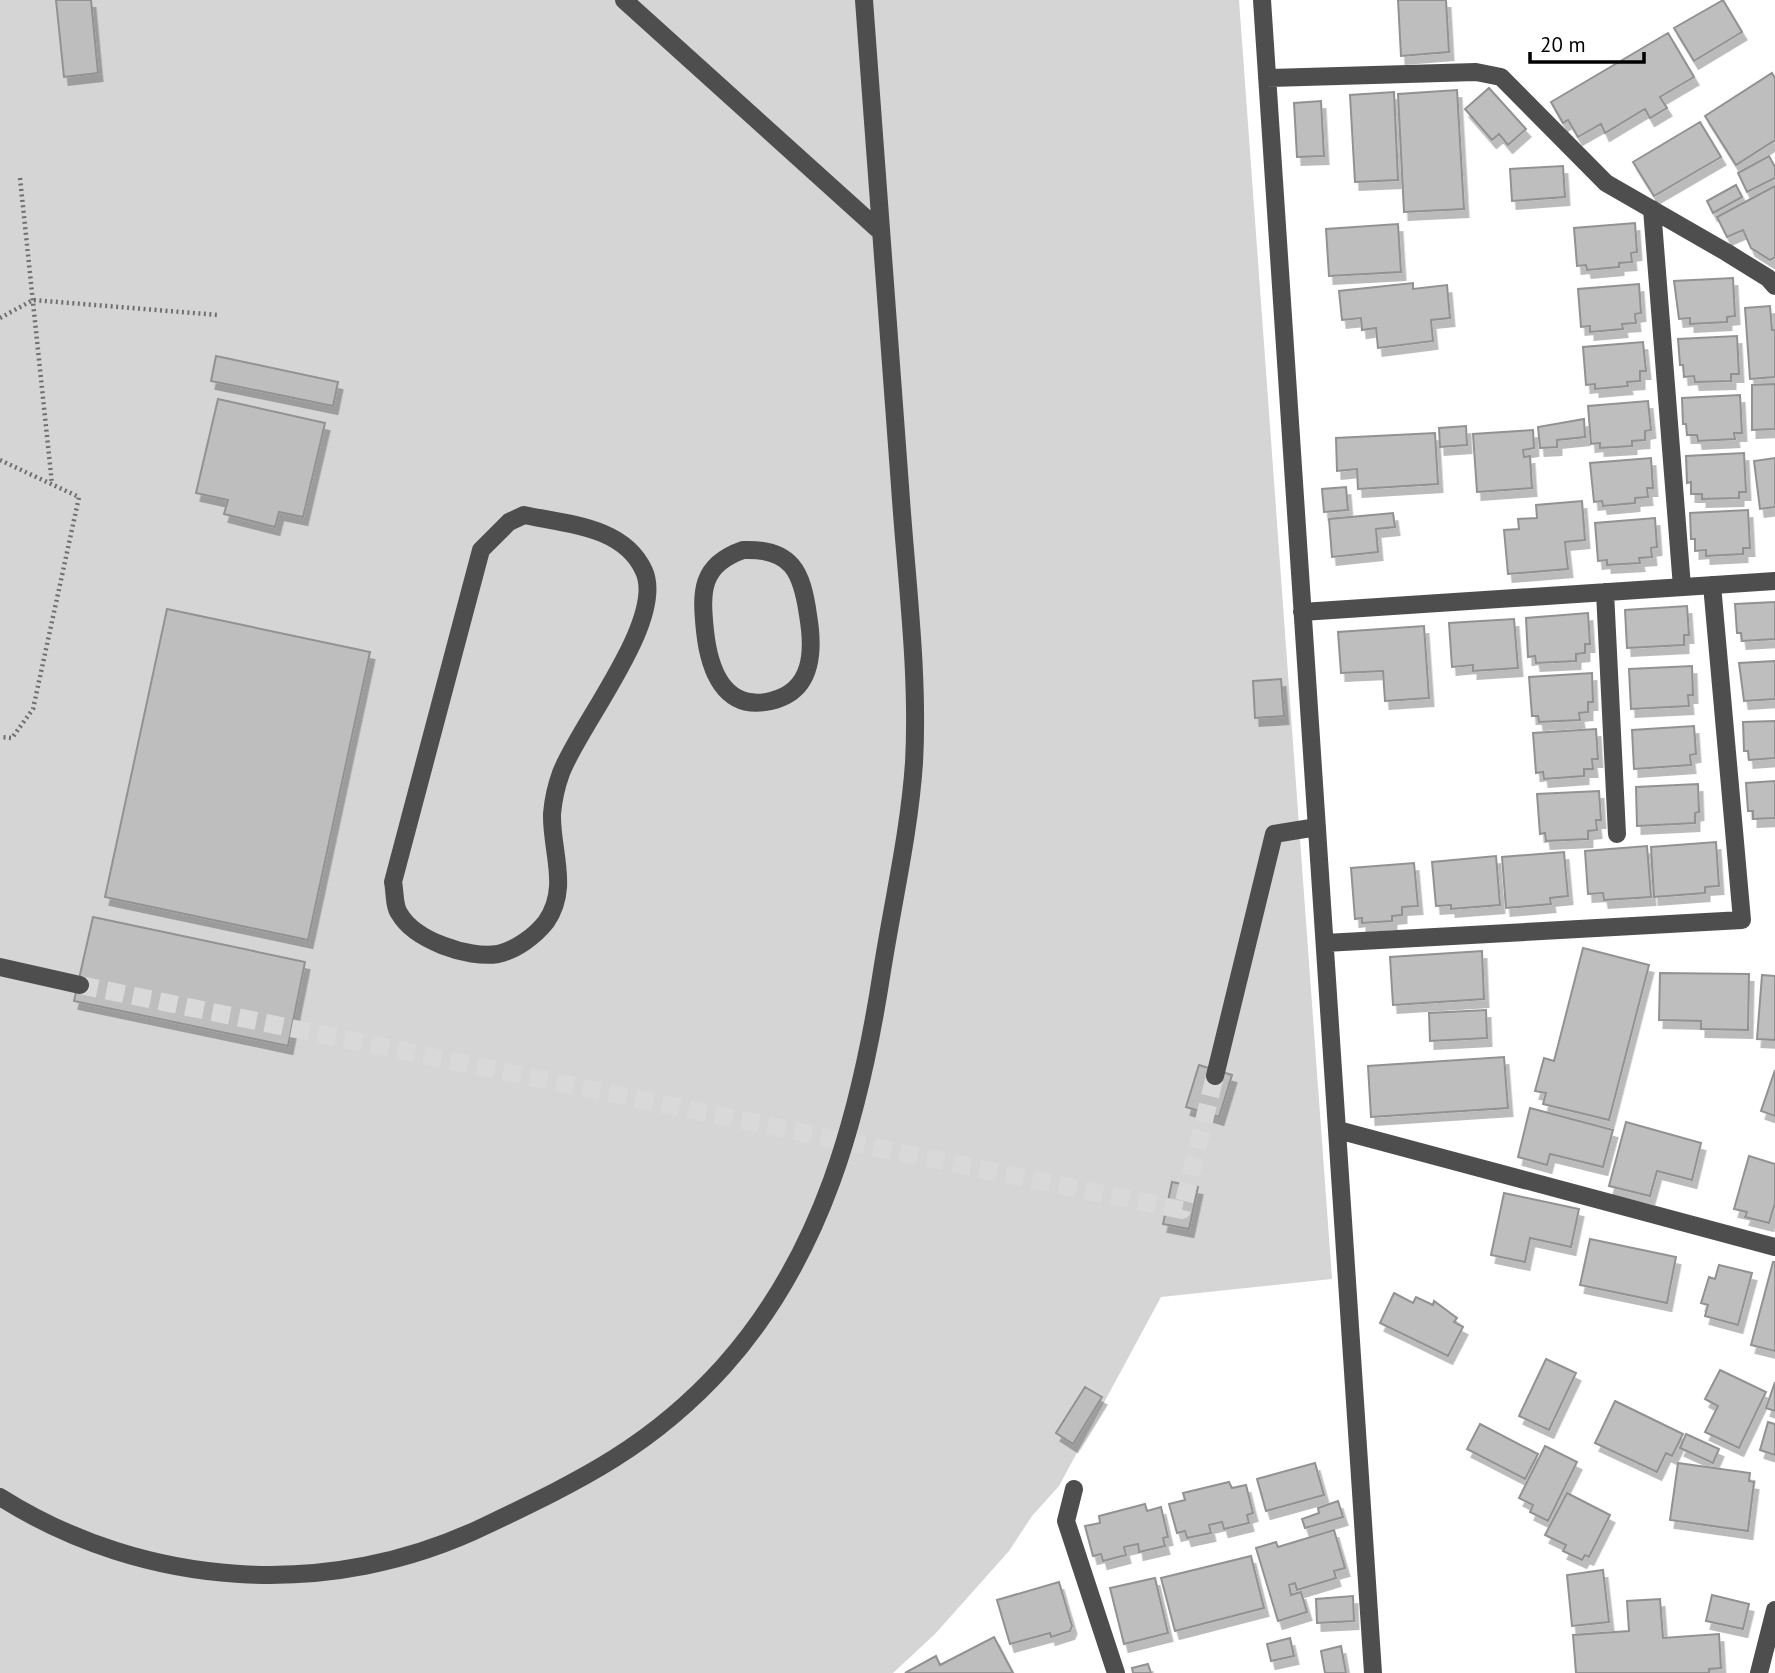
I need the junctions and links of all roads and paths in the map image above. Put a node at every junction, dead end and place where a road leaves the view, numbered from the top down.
1 (624, 0) edge
2 (864, 0) edge
3 (1262, 0) edge
4 (1268, 78) junction
5 (20, 178) dead end
6 (1652, 209) junction
7 (881, 232) junction
8 (1775, 286) edge
9 (33, 300) junction
10 (218, 315) dead end
11 (0, 318) edge
12 (0, 460) edge
13 (52, 484) junction
14 (477, 564) joint
15 (1775, 581) edge
16 (1712, 585) junction
17 (1682, 587) junction
18 (1605, 592) junction
19 (1302, 612) junction
20 (813, 642) joint
21 (0, 737) edge
22 (1317, 827) junction
23 (1617, 834) dead end
24 (1325, 943) junction
25 (0, 967) edge
26 (80, 985) tunnel mouth
27 (1214, 1076) tunnel mouth
28 (1338, 1130) junction
29 (1775, 1247) edge
30 (1074, 1489) dead end
31 (0, 1497) edge
32 (1775, 1610) edge
33 (1116, 1673) edge
34 (1373, 1673) edge
35 (1759, 1673) edge

1 - 7 street
2 - 7 street
3 - 4 street
4 - 6 street
4 - 19 street
5 - 9 path
6 - 8 street
6 - 17 street
7 - 31 street
9 - 10 path
9 - 11 path
9 - 13 path
12 - 13 path
13 - 21 path
14 - 14 street
15 - 16 street
16 - 17 street
16 - 24 street
17 - 18 street
18 - 19 street
18 - 23 street
19 - 22 street
20 - 20 street
22 - 24 street
22 - 27 street
24 - 28 street
25 - 26 street
28 - 29 street
28 - 34 street
30 - 33 street
32 - 35 street

